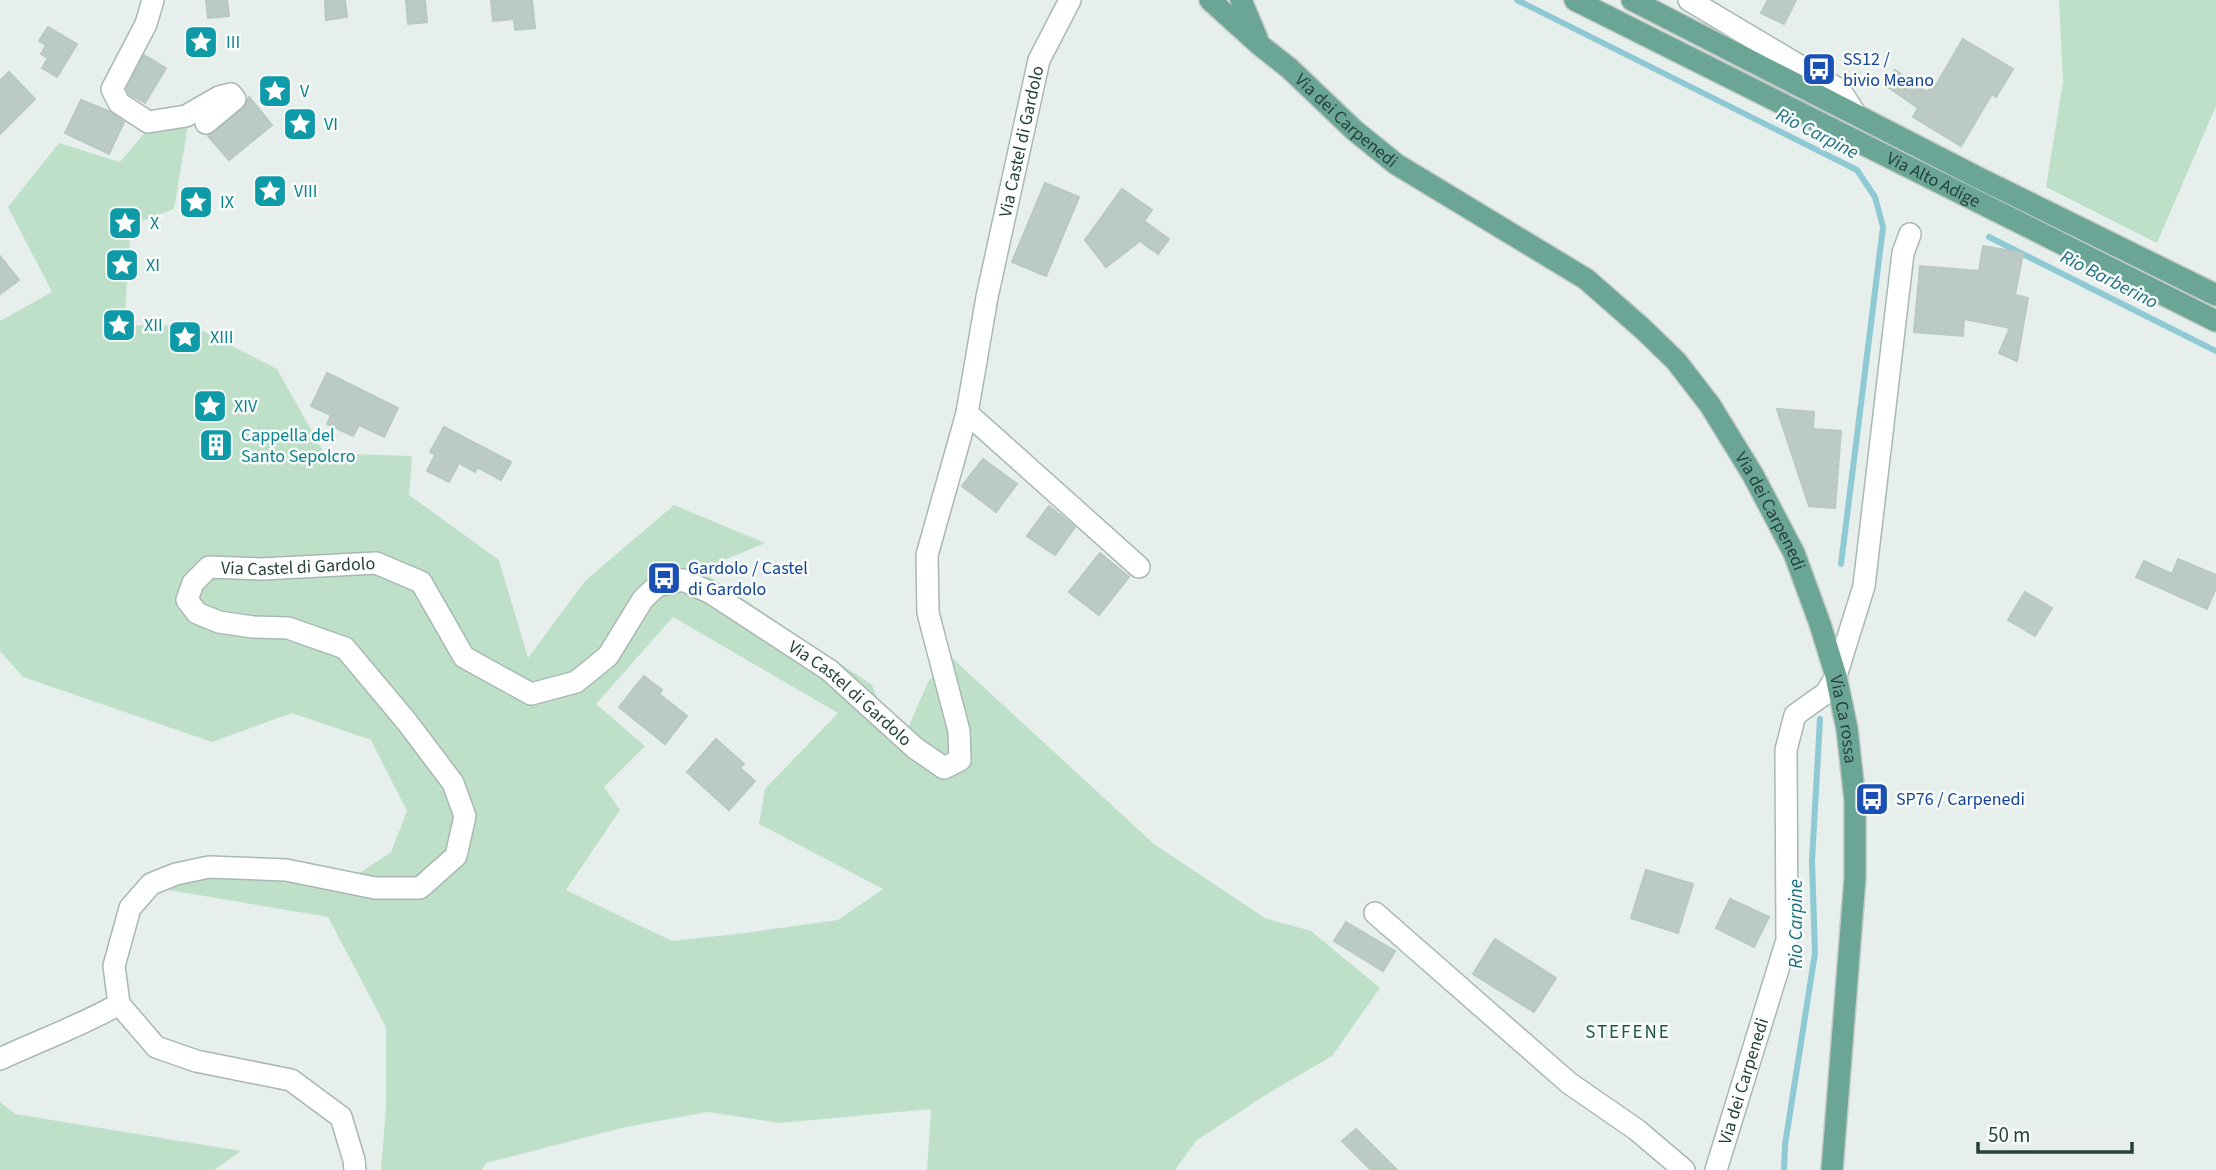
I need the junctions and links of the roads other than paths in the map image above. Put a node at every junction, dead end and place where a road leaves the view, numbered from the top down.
1 (153, 0) edge
2 (1070, 0) edge
3 (1210, 0) edge
4 (1241, 0) edge
5 (1575, 0) edge
6 (1632, 0) edge
7 (1689, 0) edge
8 (1261, 46) junction
9 (1856, 114) junction
10 (206, 123) dead end
11 (1910, 234) dead end
12 (2216, 295) edge
13 (2216, 321) edge
14 (967, 413) junction
15 (1139, 567) dead end
16 (1836, 676) junction
17 (1375, 913) dead end
18 (119, 1004) junction
19 (0, 1059) edge
20 (355, 1170) edge
21 (1684, 1170) edge
22 (1716, 1170) edge
23 (1832, 1170) edge

1 - 10 street
2 - 14 street, Via Castel di Gardolo
3 - 8 main road, Via dei Carpenedi
4 - 8 main road, Via dei Carpenedi
5 - 13 main road, Via Alto Adige
6 - 9 main road, Via Alto Adige
7 - 9 street
8 - 16 main road, Via dei Carpenedi
9 - 12 main road, Via Alto Adige
11 - 16 street, Via Ca rossa
14 - 15 street
14 - 18 street, Via Castel di Gardolo
16 - 22 street, Via dei Carpenedi
16 - 23 main road, Via Ca rossa
17 - 21 street
18 - 19 street
18 - 20 street

